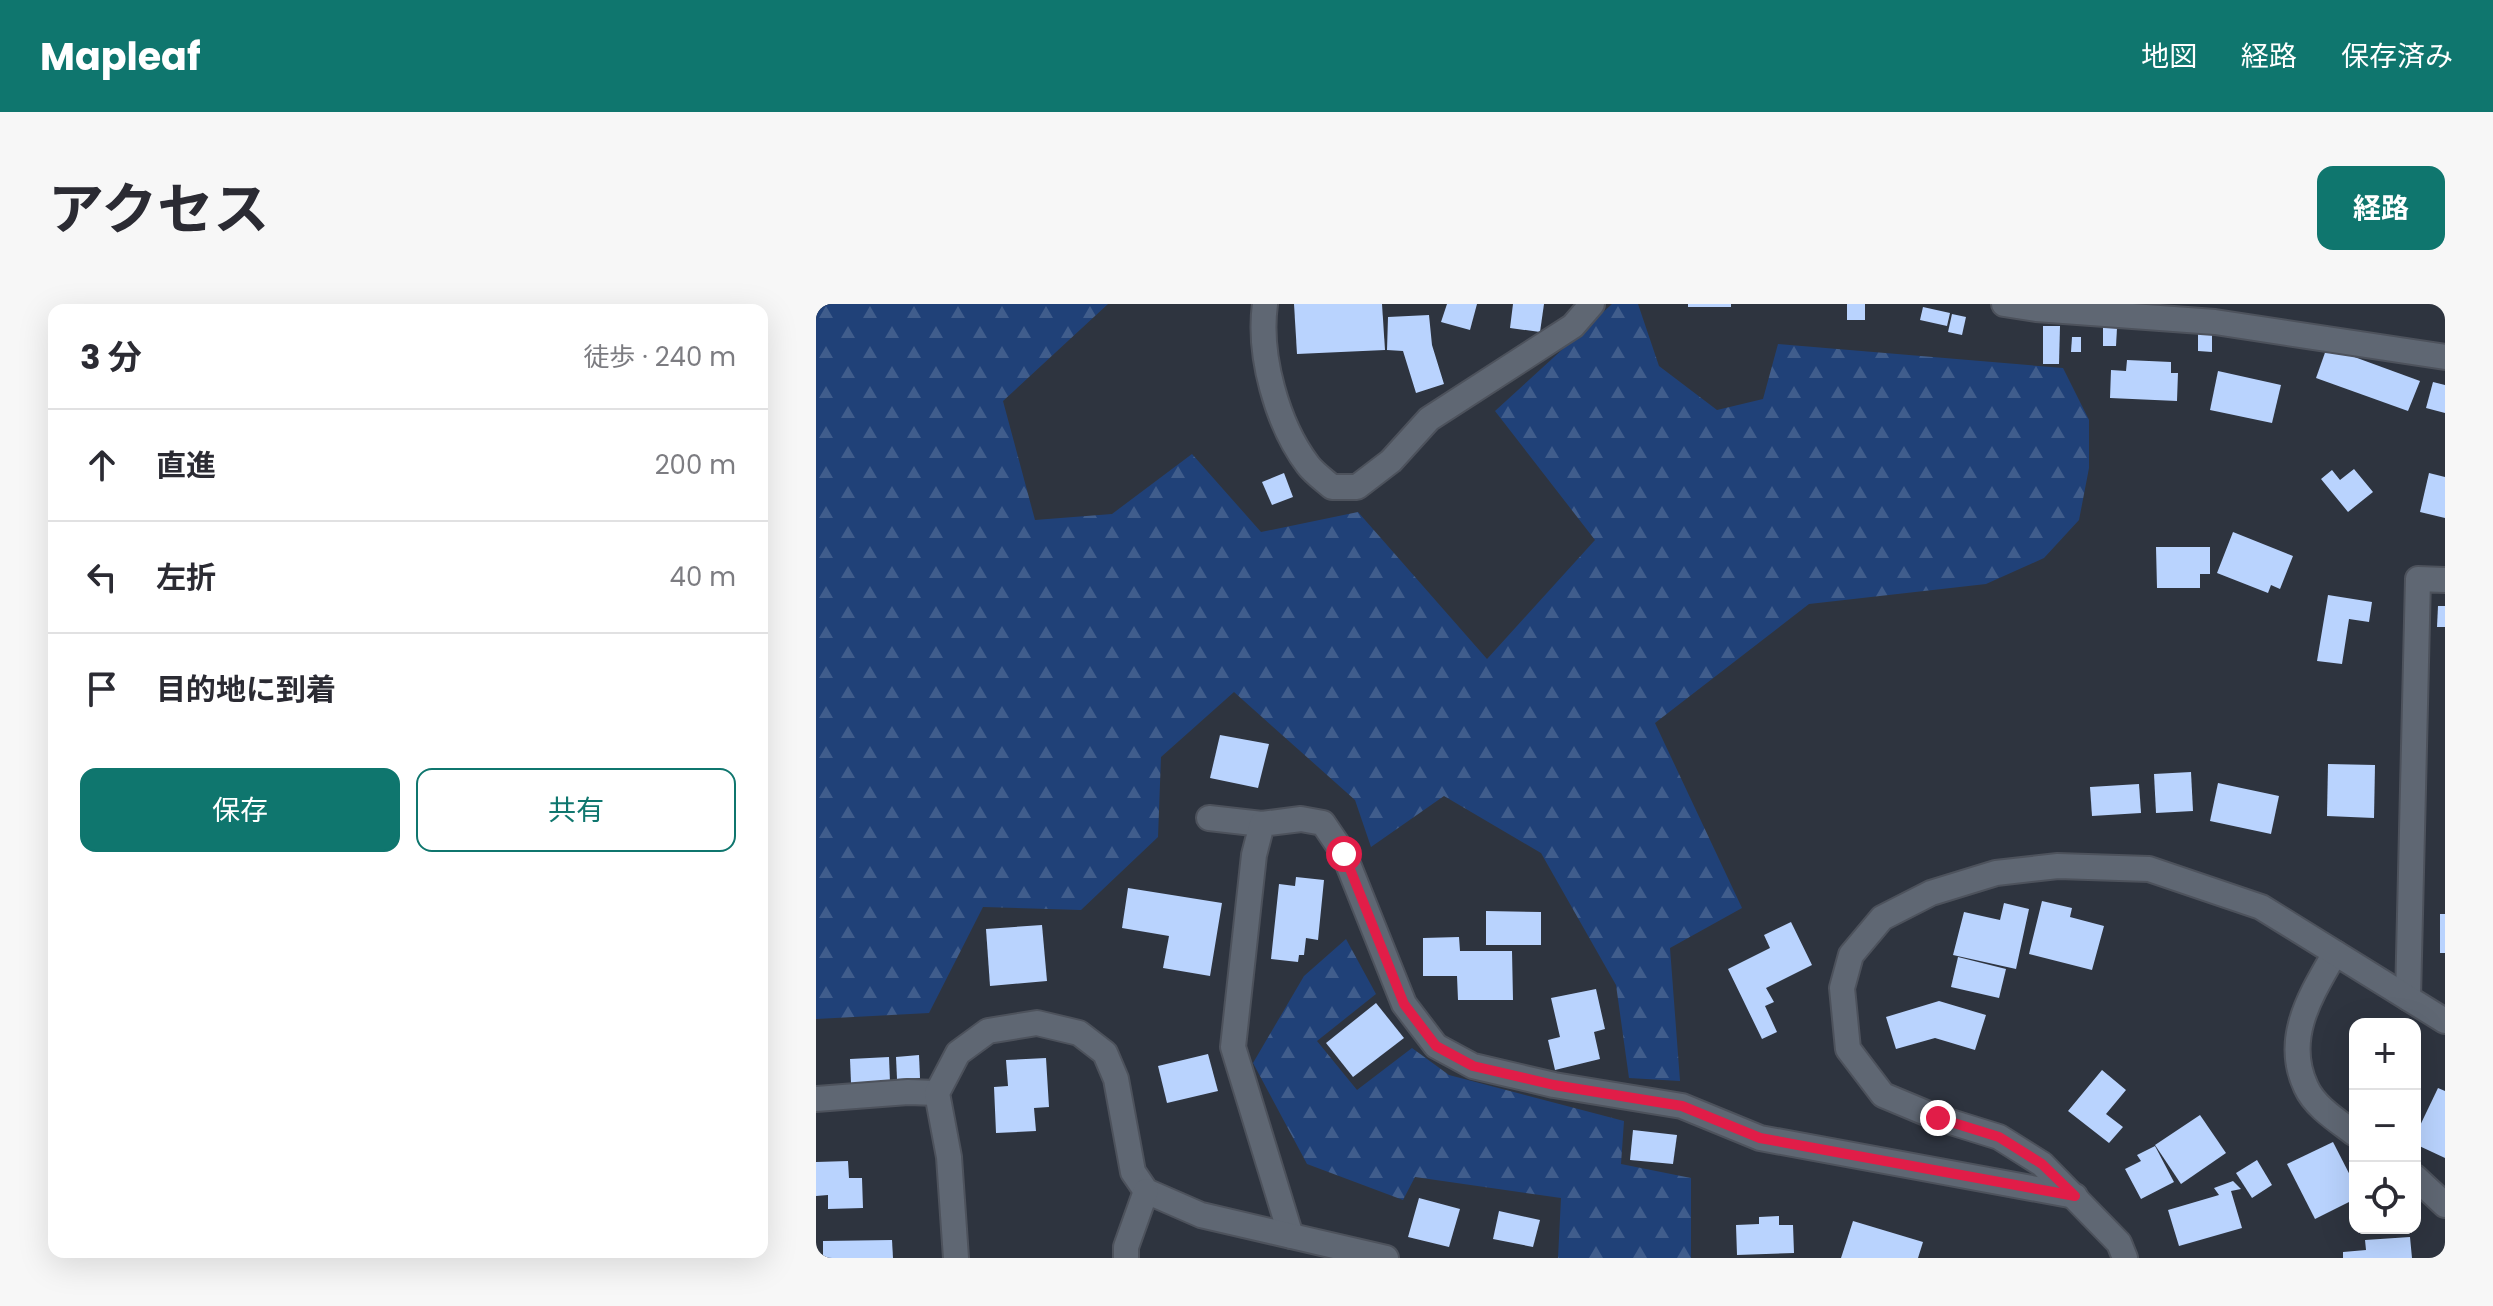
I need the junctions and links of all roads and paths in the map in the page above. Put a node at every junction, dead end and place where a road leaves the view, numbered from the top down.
1 (1265, 304) edge
2 (1592, 304) edge
3 (2004, 304) edge
4 (2445, 357) edge
5 (2445, 580) edge
6 (1209, 818) dead end
7 (1262, 824) junction
8 (2335, 953) junction
9 (2408, 998) junction
10 (2445, 1021) edge
11 (937, 1093) junction
12 (816, 1099) edge
13 (2349, 1129) edge
14 (2421, 1183) edge
15 (1146, 1191) junction
16 (2075, 1196) junction
17 (2445, 1205) edge
18 (1291, 1236) junction
19 (956, 1258) edge
20 (1126, 1258) edge
21 (1386, 1258) edge
22 (2125, 1258) edge

1 - 2 street
3 - 4 street
5 - 9 street
6 - 7 street
7 - 16 street
7 - 18 street
8 - 9 street
8 - 13 street
8 - 16 street
9 - 10 street
11 - 12 street
11 - 15 street
11 - 19 street
14 - 17 street
15 - 18 street
15 - 20 street
16 - 22 street
18 - 21 street

